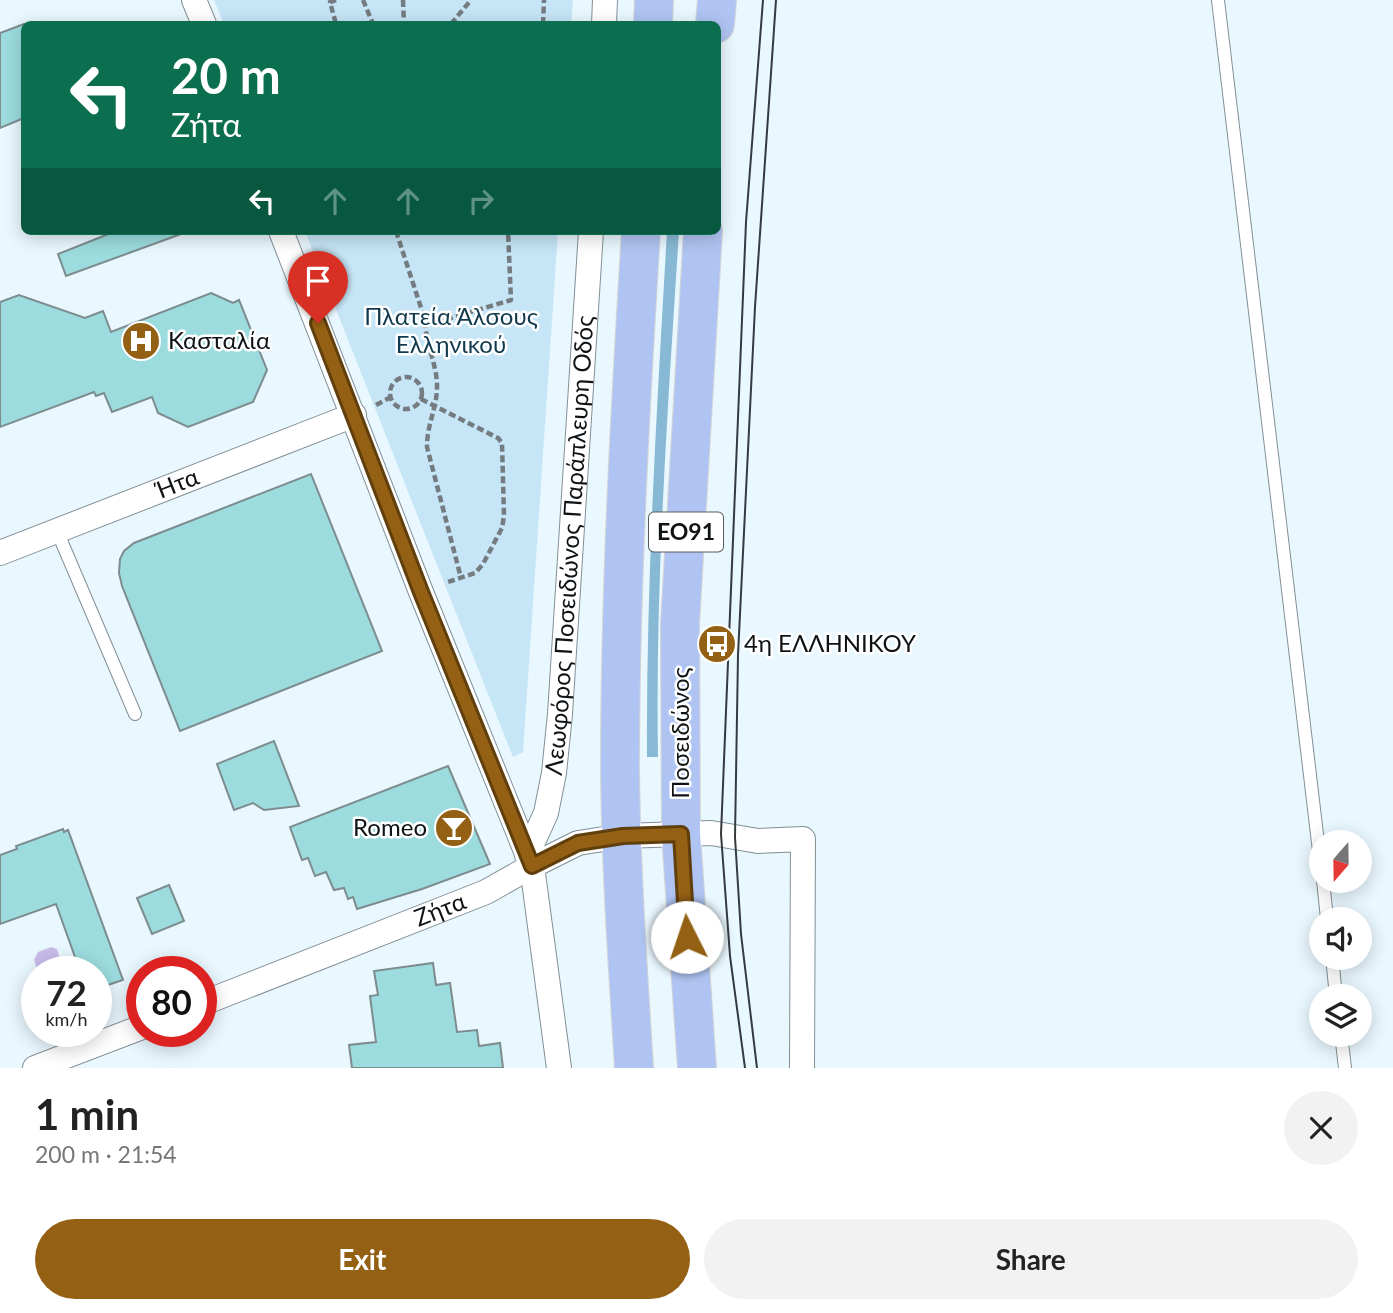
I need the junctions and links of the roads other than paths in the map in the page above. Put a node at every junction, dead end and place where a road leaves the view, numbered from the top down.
1 (194, 0) edge
2 (605, 0) edge
3 (654, 0) edge
4 (717, 0) edge
5 (1218, 0) edge
6 (203, 21) edge
7 (604, 21) edge
8 (653, 21) edge
9 (715, 21) edge
10 (283, 235) edge
11 (590, 235) edge
12 (640, 235) edge
13 (703, 235) edge
14 (354, 415) junction
15 (57, 531) junction
16 (0, 553) edge
17 (135, 715) dead end
18 (1316, 830) edge
19 (681, 834) junction
20 (623, 836) junction
21 (530, 861) junction
22 (217, 998) edge
23 (126, 1034) edge
24 (1343, 1047) edge
25 (62, 1063) edge
26 (35, 1068) edge
27 (559, 1068) edge
28 (634, 1068) edge
29 (697, 1068) edge
30 (802, 1068) edge
31 (1345, 1068) edge

1 - 6 street
2 - 7 street
3 - 8 highway
4 - 9 highway
5 - 18 lane
10 - 14 street
11 - 21 street, Λεωφόρος Ποσειδώνος Παράπλευρη Οδός
12 - 20 highway, ΕΟ91
13 - 19 highway, Ποσειδώνος / ΕΟ91
14 - 15 street, Ήτα
14 - 21 street
15 - 16 street, Ήτα
15 - 17 lane
19 - 20 street, Ζήτα
19 - 29 highway, Ποσειδώνος / ΕΟ91
19 - 30 street, Ζήτα
20 - 21 street, Ζήτα
20 - 28 highway, ΕΟ91
21 - 22 street, Ζήτα
21 - 27 street
23 - 25 street
24 - 31 lane
25 - 26 street

